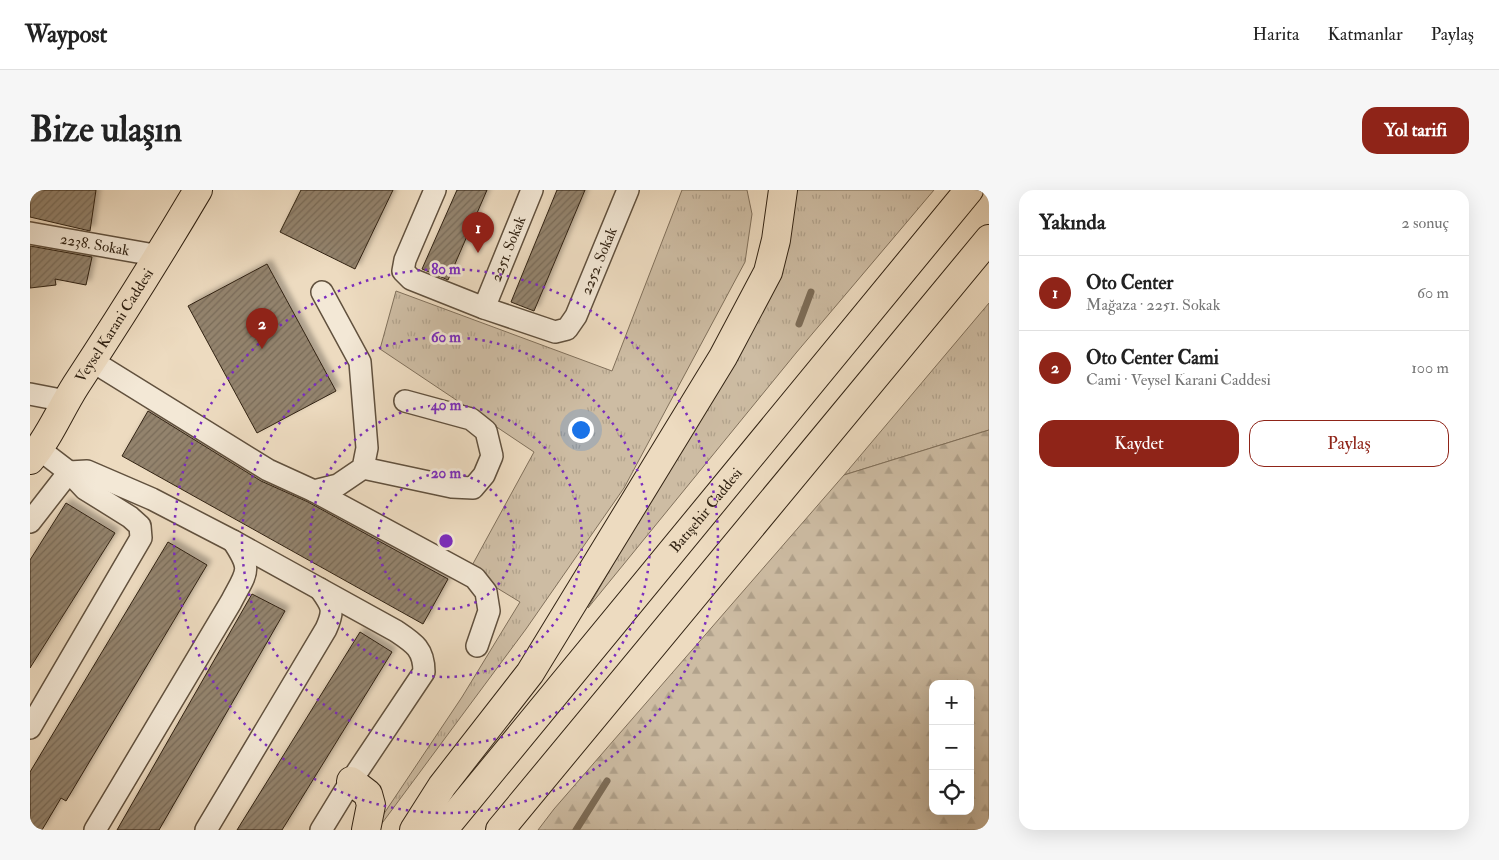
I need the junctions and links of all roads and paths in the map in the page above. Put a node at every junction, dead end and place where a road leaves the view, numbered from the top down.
1 (198, 190) edge
2 (434, 190) edge
3 (532, 190) edge
4 (628, 190) edge
5 (783, 190) edge
6 (969, 190) edge
7 (30, 234) edge
8 (989, 239) edge
9 (160, 256) junction
10 (322, 292) dead end
11 (484, 308) junction
12 (92, 361) junction
13 (30, 394) edge
14 (405, 400) dead end
15 (66, 401) junction
16 (35, 455) edge
17 (363, 468) junction
18 (69, 472) junction
19 (314, 491) junction
20 (30, 522) edge
21 (233, 541) junction
22 (320, 589) junction
23 (477, 646) dead end
24 (30, 728) edge
25 (351, 781) junction
26 (95, 830) edge
27 (206, 830) edge
28 (321, 830) edge
29 (366, 830) edge
30 (414, 830) edge
31 (443, 830) edge
32 (500, 830) edge

1 - 9 main road, Veysel Karani Caddesi
2 - 11 street
3 - 11 street, 2251. Sokak
4 - 11 street, 2252. Sokak
5 - 30 main road
6 - 31 main road, Batışehir Caddesi
7 - 9 street, 2238. Sokak
8 - 32 main road
9 - 12 main road, Veysel Karani Caddesi
10 - 17 street
12 - 15 main road, Veysel Karani Caddesi
12 - 19 street
13 - 15 street
14 - 17 street
15 - 16 main road, Veysel Karani Caddesi
16 - 18 street
17 - 19 street
18 - 20 street
18 - 21 street
18 - 24 street
19 - 23 street
21 - 22 street
21 - 26 street
22 - 25 street
22 - 27 street
25 - 28 street
25 - 29 main road

